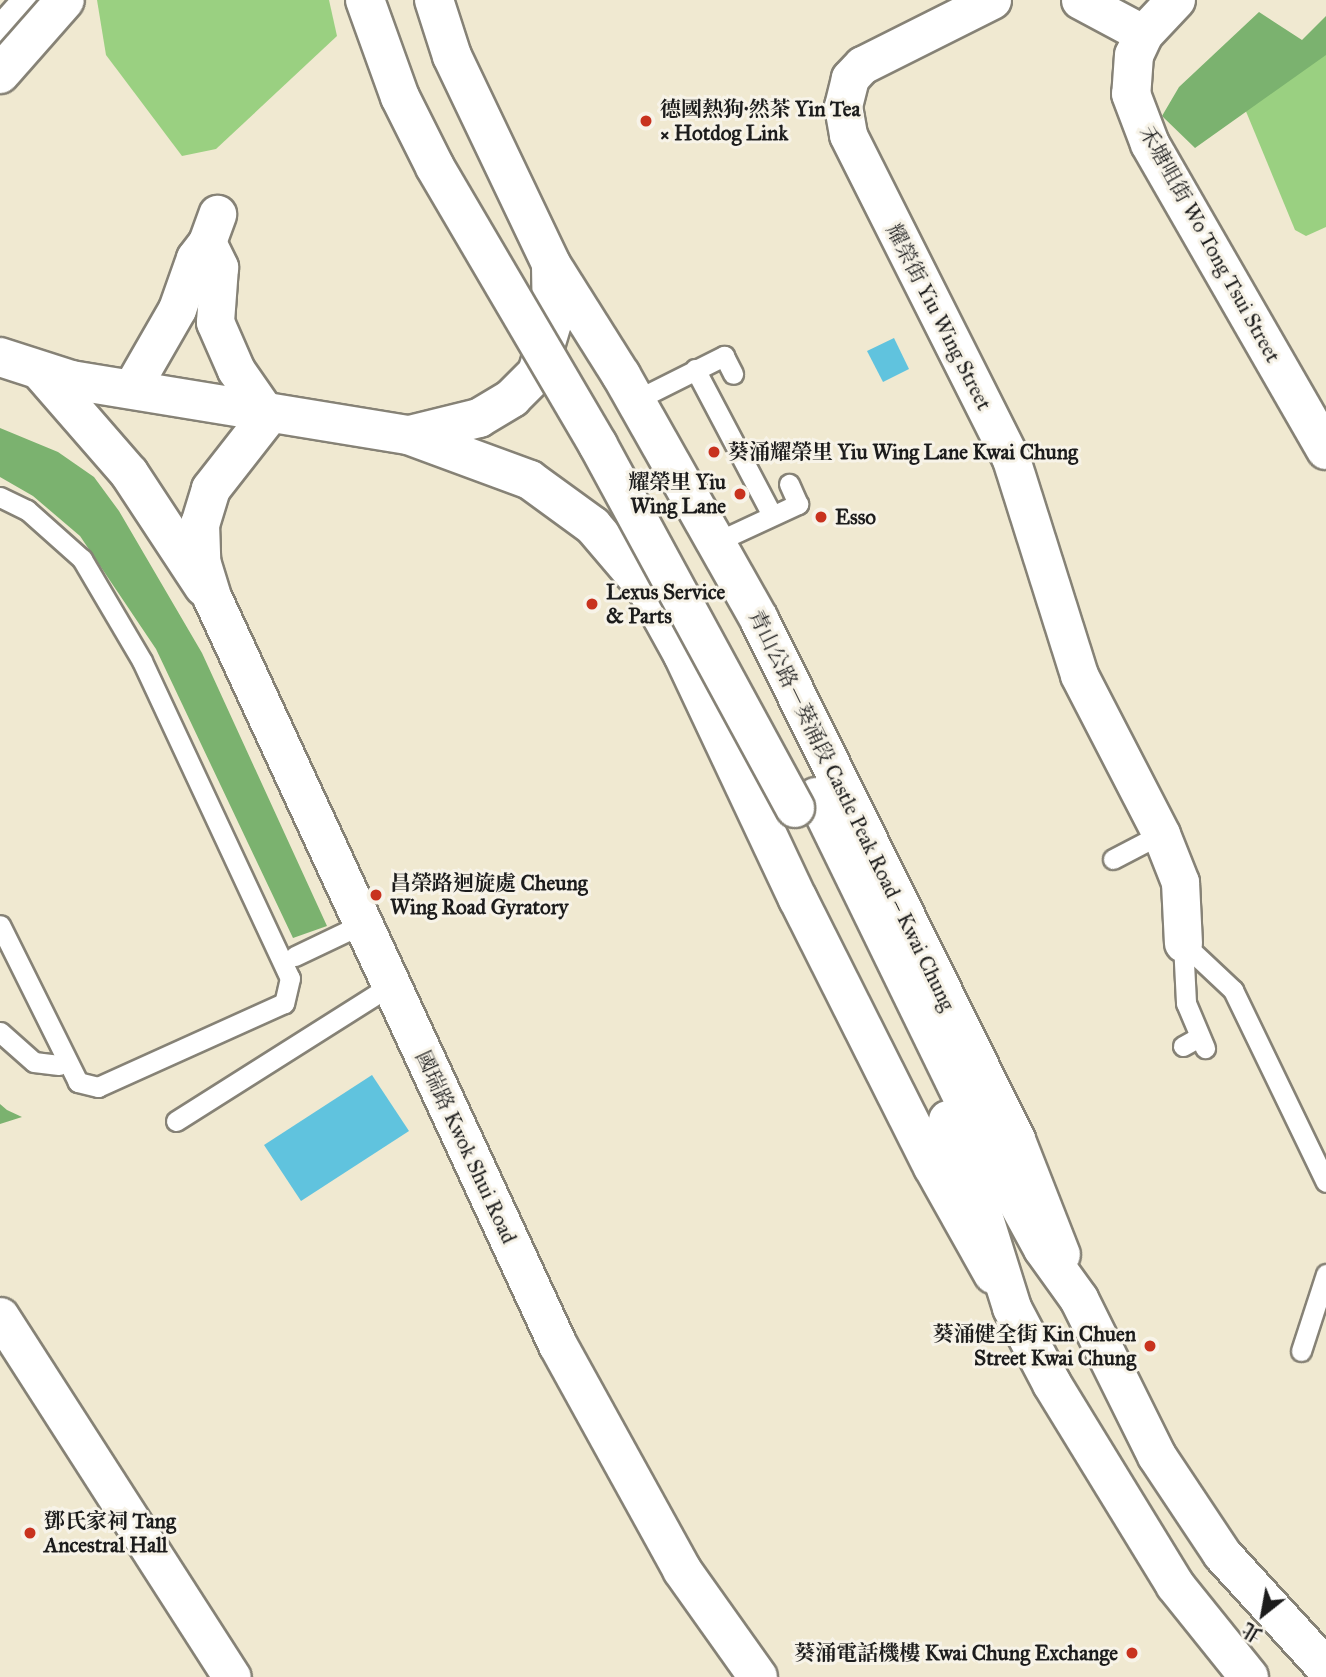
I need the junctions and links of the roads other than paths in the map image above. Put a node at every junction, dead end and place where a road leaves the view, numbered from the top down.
1 (34, 0) edge
2 (65, 0) edge
3 (365, 0) edge
4 (388, 0) edge
5 (434, 0) edge
6 (992, 0) edge
7 (1080, 0) edge
8 (1176, 0) edge
9 (1144, 34) junction
10 (0, 38) edge
11 (0, 74) edge
12 (551, 264) junction
13 (0, 357) edge
14 (695, 369) junction
15 (42, 373) junction
16 (733, 374) dead end
17 (131, 389) junction
18 (634, 401) junction
19 (268, 416) junction
20 (408, 435) junction
21 (1326, 450) edge
22 (789, 484) dead end
23 (0, 497) edge
24 (772, 515) junction
25 (714, 543) junction
26 (212, 597) junction
27 (805, 802) junction
28 (1161, 834) junction
29 (1113, 859) dead end
30 (362, 924) junction
31 (0, 925) edge
32 (1183, 943) junction
33 (295, 956) dead end
34 (391, 985) junction
35 (0, 1032) edge
36 (1196, 1044) dead end
37 (59, 1065) dead end
38 (176, 1121) dead end
39 (1326, 1182) edge
40 (1326, 1274) edge
41 (1079, 1299) junction
42 (1012, 1308) junction
43 (0, 1316) edge
44 (1301, 1351) dead end
45 (1326, 1668) edge
46 (232, 1677) edge
47 (758, 1677) edge
48 (1249, 1677) edge

1 - 10 main road
2 - 11 main road, bridge
3 - 27 main road, 青山公路－葵涌段 Castle Peak Road – Kwai Chung, bridge
4 - 27 main road, 青山公路－葵涌段 Castle Peak Road – Kwai Chung
5 - 12 main road, 青山公路－葵涌段 Castle Peak Road – Kwai Chung
6 - 28 street, 耀榮街 Yiu Wing Street
7 - 9 street
8 - 9 main road, 禾塘咀街 Wo Tong Tsui Street
9 - 21 main road, 禾塘咀街 Wo Tong Tsui Street
12 - 18 main road, 青山公路－葵涌段 Castle Peak Road – Kwai Chung
12 - 20 main road, 青山公路－葵涌段 Castle Peak Road – Kwai Chung
13 - 15 main road, 國瑞路 Kwok Shui Road
14 - 16 lane
14 - 18 lane
14 - 24 lane
15 - 17 main road, 國瑞路 Kwok Shui Road
15 - 26 main road, 國瑞路 Kwok Shui Road
17 - 19 main road, 青山公路－葵涌段 Castle Peak Road – Kwai Chung
17 - 19 street
18 - 25 main road, 青山公路－葵涌段 Castle Peak Road – Kwai Chung
19 - 20 main road, 青山公路－葵涌段 Castle Peak Road – Kwai Chung
19 - 26 main road, 國瑞路 Kwok Shui Road
20 - 42 main road, 青山公路－葵涌段 Castle Peak Road – Kwai Chung
22 - 24 lane
23 - 31 lane
24 - 25 lane
25 - 41 main road, 青山公路－葵涌段 Castle Peak Road – Kwai Chung
26 - 30 main road, 國瑞路 Kwok Shui Road
27 - 41 main road, 青山公路－葵涌段 Castle Peak Road – Kwai Chung
27 - 42 main road, 青山公路－葵涌段 Castle Peak Road – Kwai Chung
28 - 29 lane
28 - 32 street, 耀榮街 Yiu Wing Street
30 - 33 lane
30 - 34 main road, 國瑞路 Kwok Shui Road
32 - 36 lane
32 - 39 lane
34 - 38 lane
34 - 47 main road, 國瑞路 Kwok Shui Road
35 - 37 lane
40 - 44 lane
41 - 45 main road, 青山公路－葵涌段 Castle Peak Road – Kwai Chung
42 - 48 main road, 青山公路－葵涌段 Castle Peak Road – Kwai Chung
43 - 46 street

